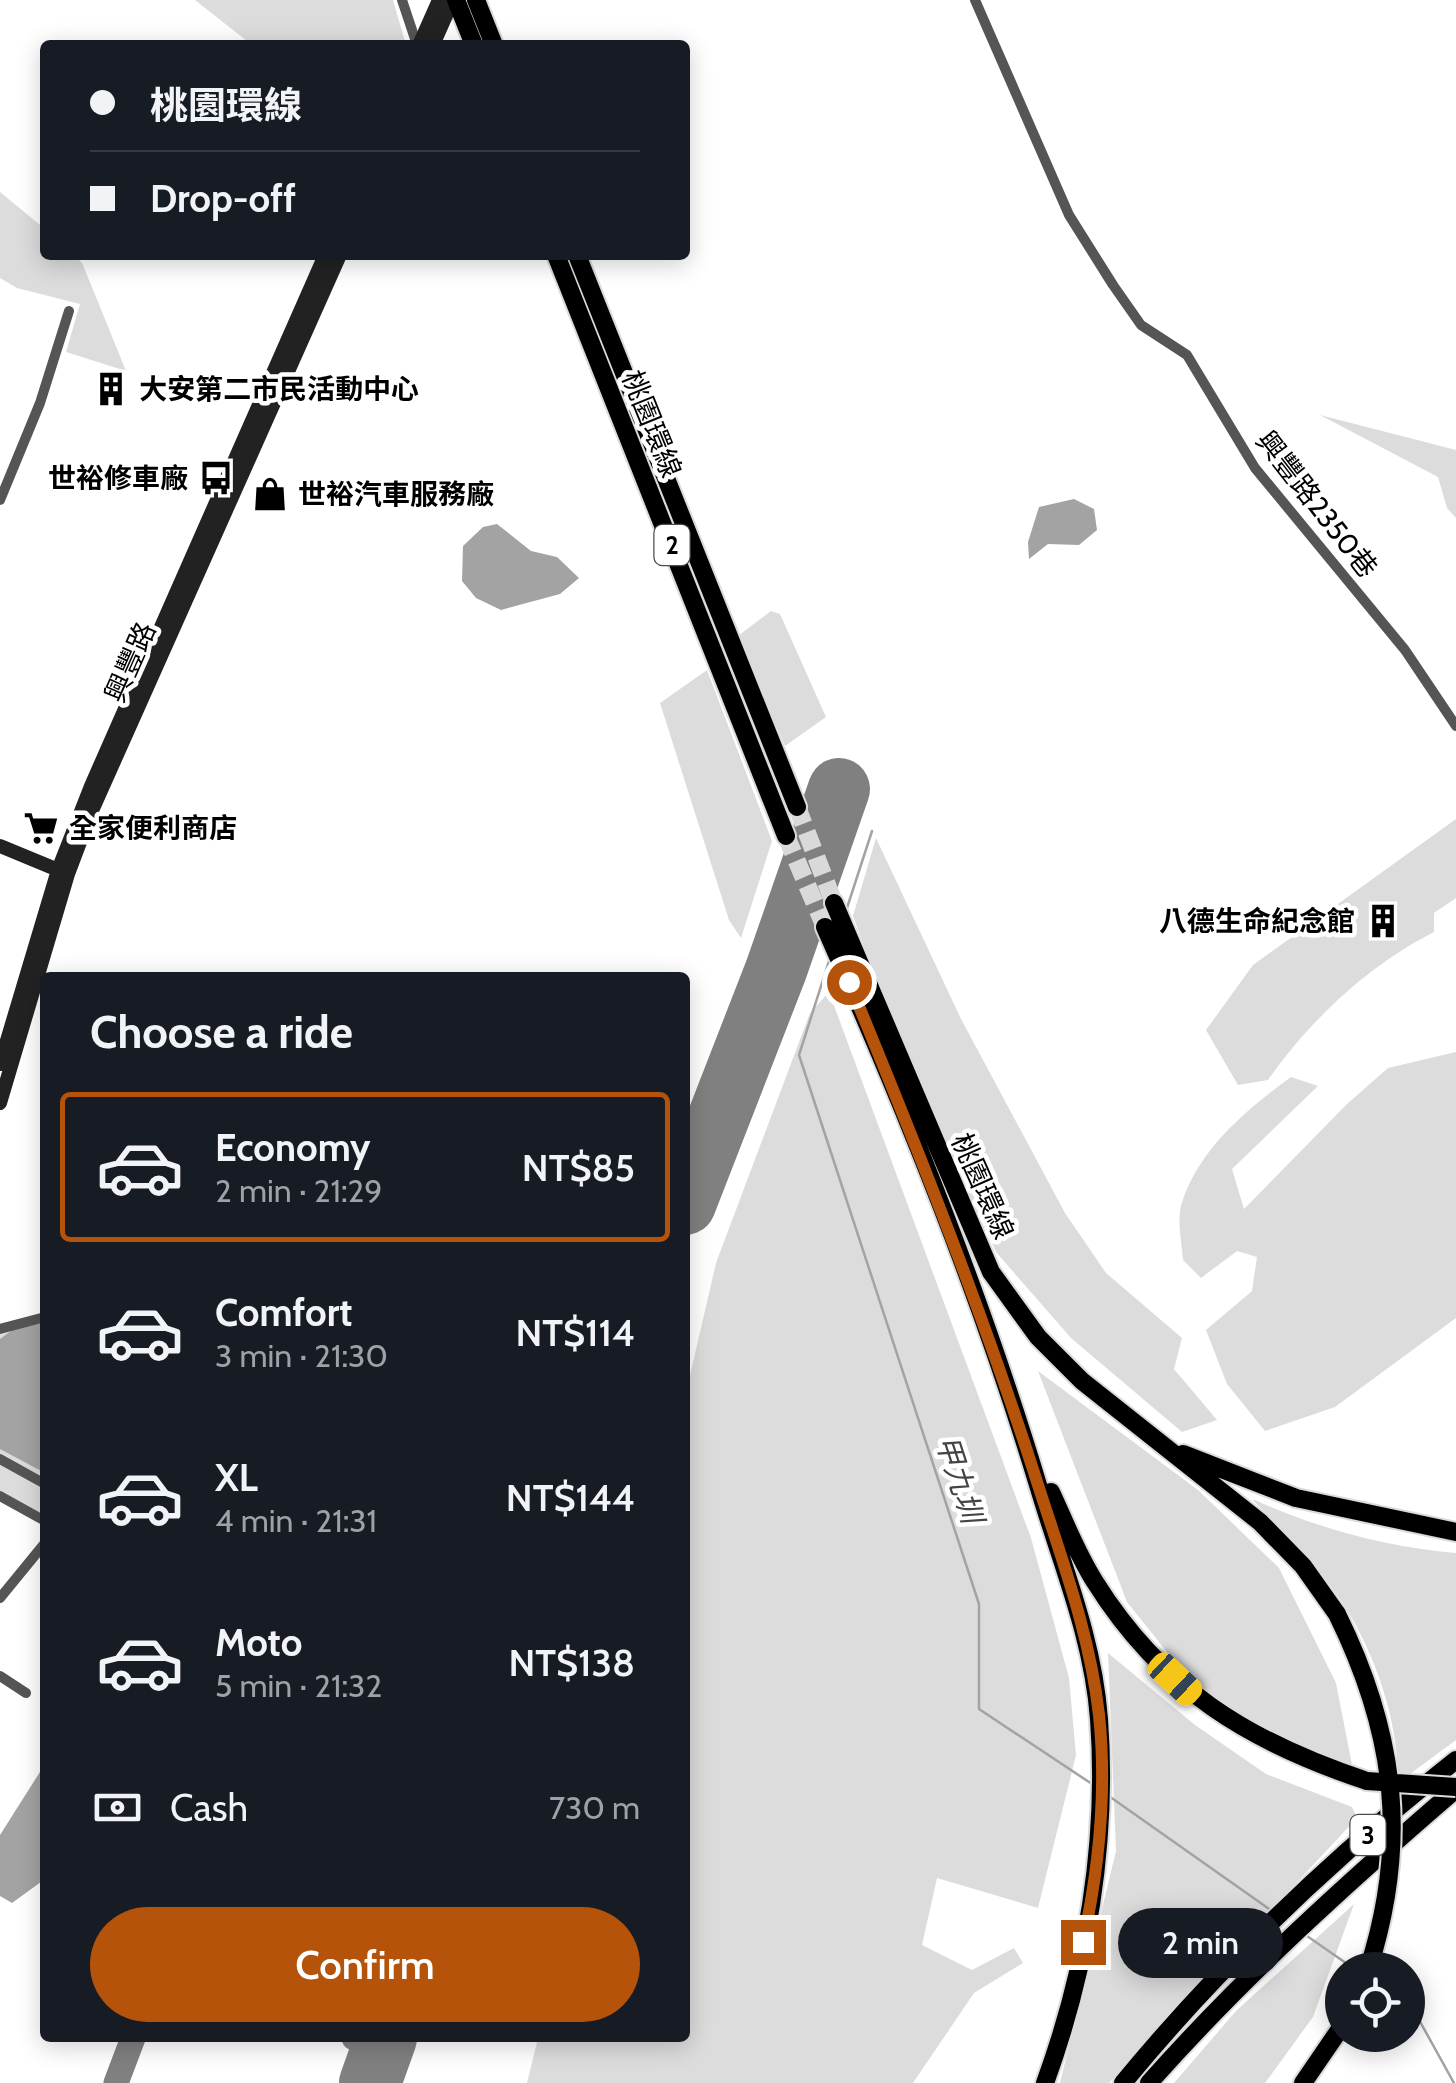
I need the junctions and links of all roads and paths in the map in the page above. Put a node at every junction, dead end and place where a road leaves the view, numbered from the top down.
1 (402, 0) edge
2 (455, 0) edge
3 (476, 0) edge
4 (975, 0) edge
5 (439, 10) edge
6 (416, 40) edge
7 (421, 40) edge
8 (434, 40) edge
9 (472, 40) edge
10 (492, 40) edge
11 (323, 260) edge
12 (338, 260) edge
13 (558, 260) edge
14 (579, 260) edge
15 (69, 310) dead end
16 (0, 500) edge
17 (1456, 726) edge
18 (797, 808) tunnel mouth
19 (786, 836) tunnel mouth
20 (0, 846) edge
21 (63, 872) junction
22 (0, 1064) edge
23 (0, 1103) edge
24 (40, 1317) edge
25 (0, 1328) edge
26 (1155, 1442) junction
27 (1029, 1447) junction
28 (0, 1459) edge
29 (40, 1481) edge
30 (0, 1496) edge
31 (40, 1518) edge
32 (1456, 1532) edge
33 (40, 1549) edge
34 (0, 1598) edge
35 (0, 1676) edge
36 (26, 1693) dead end
37 (1456, 1760) edge
38 (1456, 1788) edge
39 (1374, 1952) edge
40 (1325, 2052) edge
41 (1045, 2083) edge
42 (1123, 2083) edge
43 (1150, 2083) edge
44 (1304, 2083) edge

1 - 6 street
2 - 5 main road
2 - 9 highway
3 - 10 highway
4 - 17 street, 興豐路2350巷
5 - 7 main road
5 - 8 main road
11 - 21 main road, 興豐路
12 - 21 main road, 興豐路
13 - 19 highway, 桃園環線 / 2
14 - 18 highway, 桃園環線 / 2
15 - 16 street
20 - 21 main road
21 - 22 main road, 興豐路
21 - 23 main road, 興豐路
24 - 25 street
26 - 27 highway, 桃園環線
26 - 32 highway
26 - 39 highway, 桃園環線, bridge
27 - 38 highway, bridge
27 - 41 highway
28 - 29 street
30 - 31 street
33 - 34 street
35 - 36 street
37 - 42 highway, 3
38 - 43 highway, 3
40 - 44 highway

